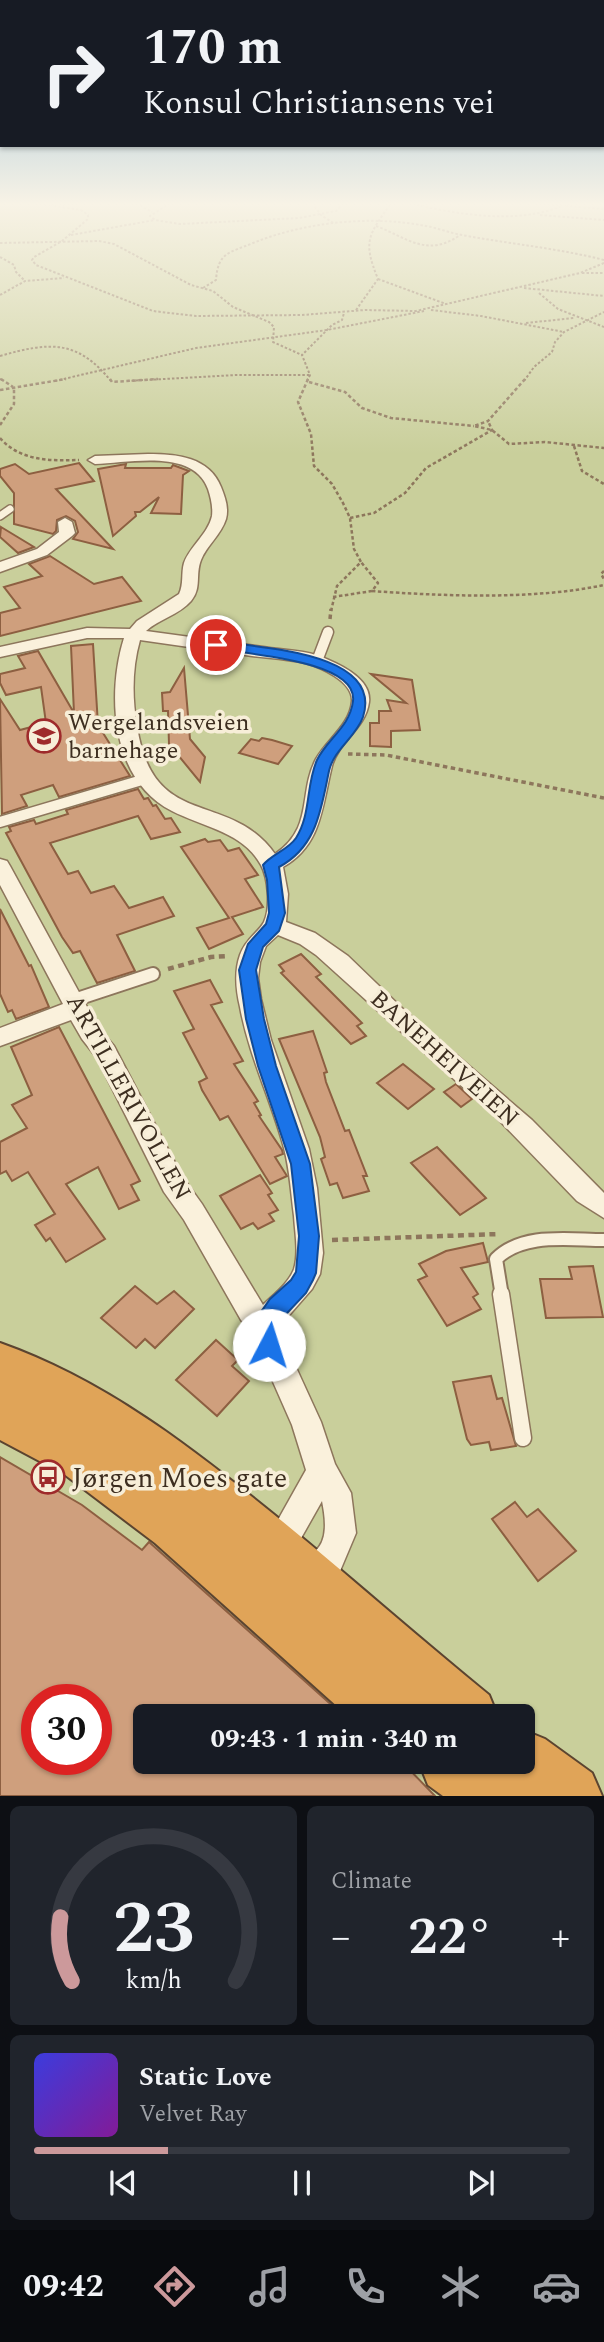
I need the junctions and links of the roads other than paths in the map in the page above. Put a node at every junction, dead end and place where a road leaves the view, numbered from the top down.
1 (95, 460) road end
2 (10, 509) dead end
3 (0, 516) edge
4 (65, 522) dead end
5 (0, 567) edge
6 (328, 632) road end
7 (134, 634) junction
8 (0, 652) edge
9 (317, 661) junction
10 (142, 780) junction
11 (0, 822) edge
12 (271, 865) junction
13 (0, 866) edge
14 (274, 927) junction
15 (153, 974) road end
16 (76, 1004) junction
17 (0, 1037) edge
18 (604, 1208) edge
19 (604, 1240) edge
20 (263, 1325) junction
21 (0, 1368) edge
22 (0, 1411) edge
23 (523, 1438) dead end
24 (322, 1472) junction
25 (279, 1575) junction
26 (385, 1704) edge
27 (450, 1704) edge
28 (535, 1771) edge
29 (467, 1774) edge
30 (495, 1796) edge
31 (569, 1796) edge

1 - 7 street
2 - 3 lane
4 - 5 street
6 - 9 lane
7 - 8 street
7 - 9 street
7 - 10 street
9 - 12 street
10 - 11 lane
10 - 12 street
12 - 14 street
13 - 16 street, ARTILLERIVOLLEN
14 - 18 street, BANEHEIVEIEN
14 - 20 street
15 - 16 lane
16 - 17 street
16 - 20 street, ARTILLERIVOLLEN
19 - 23 lane
20 - 24 street, ARTILLERIVOLLEN
21 - 25 highway
22 - 25 highway
24 - 25 street
24 - 25 street, ARTILLERIVOLLEN
25 - 26 highway
25 - 27 highway
28 - 31 highway
29 - 30 highway

